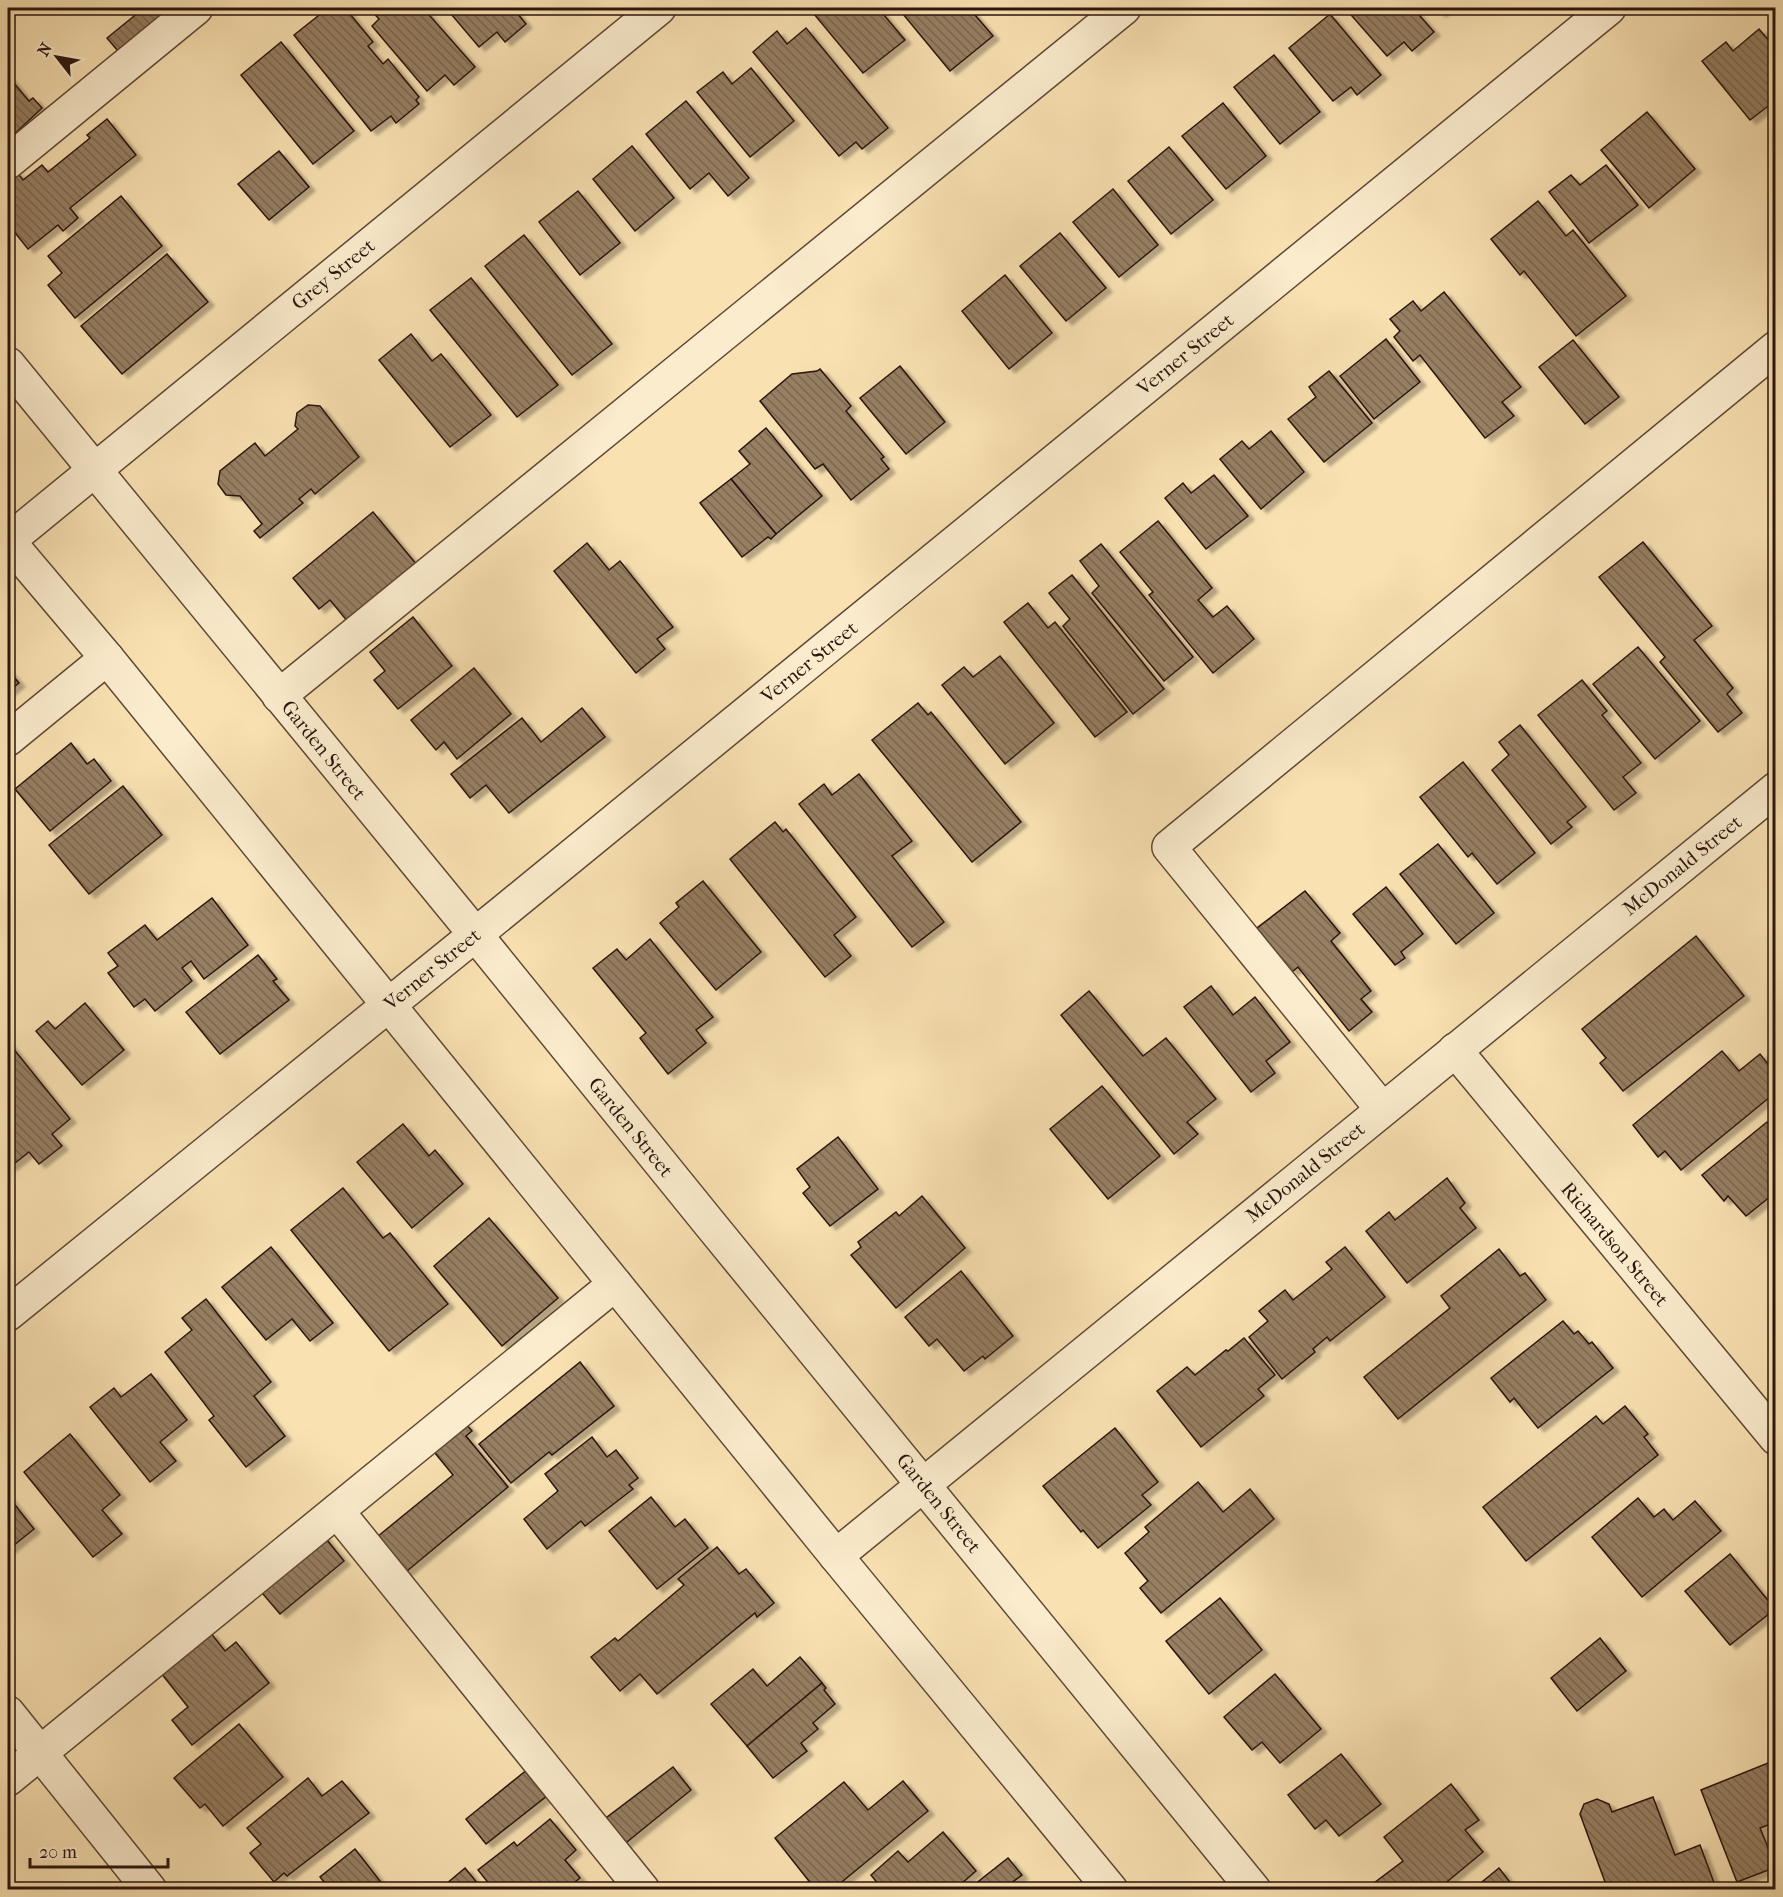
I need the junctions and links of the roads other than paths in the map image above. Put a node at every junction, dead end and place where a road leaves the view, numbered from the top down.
1 (196, 8) edge
2 (659, 8) edge
3 (1124, 8) edge
4 (1609, 8) edge
5 (8, 162) edge
6 (1776, 348) edge
7 (8, 363) edge
8 (95, 469) junction
9 (8, 541) edge
10 (107, 658) junction
11 (279, 696) junction
12 (8, 739) edge
13 (1776, 789) edge
14 (476, 934) junction
15 (387, 1005) junction
16 (1455, 1050) junction
17 (1382, 1109) junction
18 (615, 1284) junction
19 (8, 1314) edge
20 (1776, 1438) edge
21 (923, 1483) junction
22 (337, 1511) junction
23 (836, 1556) junction
24 (8, 1713) edge
25 (39, 1753) junction
26 (8, 1779) edge
27 (150, 1890) edge
28 (643, 1890) edge
29 (1112, 1890) edge
30 (1254, 1890) edge

1 - 5 street
2 - 8 street, Grey Street
3 - 11 street
4 - 14 street, Verner Street
6 - 17 street
7 - 8 street, Garden Street
8 - 9 street, Grey Street
8 - 11 street, Garden Street
9 - 10 street
10 - 12 street
10 - 15 street
11 - 14 street, Garden Street
13 - 16 street, McDonald Street
14 - 15 street, Verner Street
14 - 21 street, Garden Street
15 - 18 street
15 - 19 street, Verner Street
16 - 17 street, McDonald Street
16 - 20 street, Richardson Street
17 - 21 street, McDonald Street
18 - 22 street
18 - 23 street
21 - 23 street, McDonald Street
21 - 30 street, Garden Street
22 - 25 street
22 - 28 street
23 - 29 street
24 - 25 street
25 - 26 street
25 - 27 street

